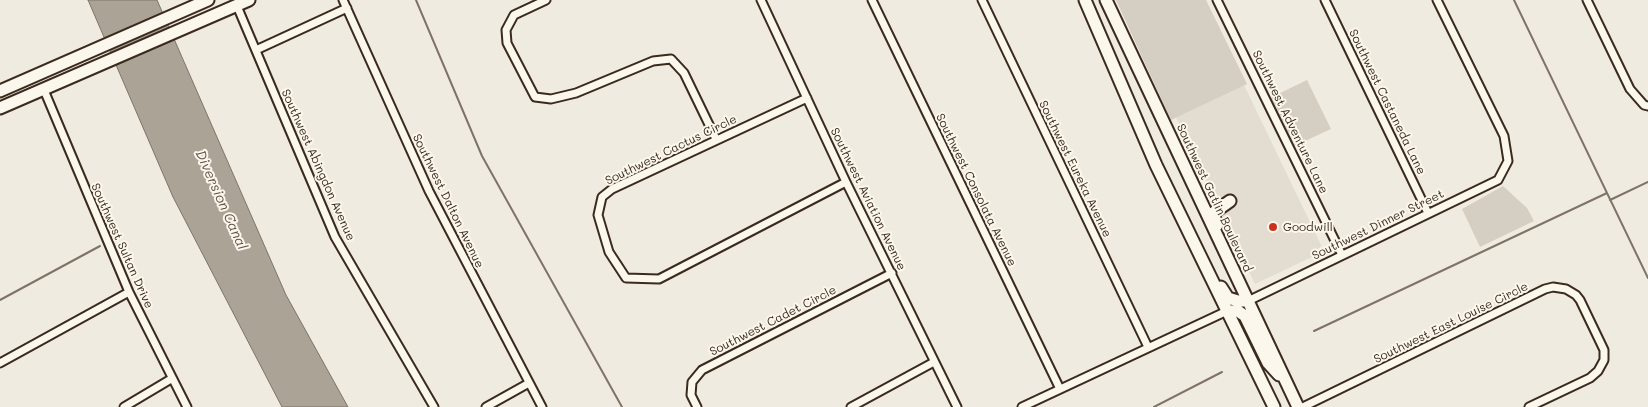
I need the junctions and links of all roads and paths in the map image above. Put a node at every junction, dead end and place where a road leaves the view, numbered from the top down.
1 (208, 0) edge
2 (249, 0) edge
3 (343, 0) edge
4 (546, 0) edge
5 (761, 0) edge
6 (872, 0) edge
7 (982, 0) edge
8 (1085, 0) edge
9 (1106, 0) edge
10 (1217, 0) edge
11 (1325, 0) edge
12 (1437, 0) edge
13 (1587, 0) edge
14 (237, 6) junction
15 (347, 8) junction
16 (256, 50) junction
17 (44, 90) junction
18 (0, 91) edge
19 (807, 98) junction
20 (1646, 106) edge
21 (0, 108) edge
22 (716, 139) junction
23 (846, 182) junction
24 (1202, 203) junction
25 (1428, 213) junction
26 (1192, 239) junction
27 (1342, 255) junction
28 (892, 273) junction
29 (1238, 280) junction
30 (129, 292) junction
31 (1248, 301) junction
32 (1226, 311) junction
33 (1148, 347) junction
34 (934, 362) junction
35 (0, 363) edge
36 (171, 379) junction
37 (1286, 381) junction
38 (529, 383) junction
39 (1060, 389) junction
40 (124, 407) edge
41 (187, 407) edge
42 (434, 407) edge
43 (486, 407) edge
44 (542, 407) edge
45 (697, 407) edge
46 (851, 407) edge
47 (957, 407) edge
48 (1022, 407) edge
49 (1274, 407) edge
50 (1298, 407) edge
51 (1303, 407) edge
52 (1529, 407) edge

1 - 18 main road
2 - 14 main road
3 - 15 street, Southwest Dalton Avenue
4 - 22 street
5 - 19 street, Southwest Aviation Avenue
6 - 39 street, Southwest Consolata Avenue
7 - 33 street, Southwest Eureka Avenue
8 - 26 main road
9 - 24 main road, Southwest Gatlin Boulevard
10 - 27 street, Southwest Adventure Lane
11 - 25 street, Southwest Castaneda Lane
12 - 25 street, Southwest Dinner Street
13 - 20 street
14 - 16 street, Southwest Abingdon Avenue
14 - 17 main road
15 - 16 street
15 - 38 street, Southwest Dalton Avenue
16 - 42 street, Southwest Abingdon Avenue
17 - 21 main road
17 - 30 street, Southwest Sultan Drive
19 - 22 street, Southwest Cactus Circle
19 - 23 street, Southwest Aviation Avenue
22 - 23 street, Southwest Cactus Circle
23 - 28 street, Southwest Aviation Avenue
24 - 29 main road, Southwest Gatlin Boulevard
24 - 29 main road
25 - 27 street, Southwest Dinner Street
26 - 31 main road
26 - 32 main road
27 - 31 street, Southwest Dinner Street
28 - 34 street, Southwest Aviation Avenue
28 - 45 street, Southwest Cadet Circle
29 - 31 main road, Southwest Gatlin Boulevard
30 - 35 street
30 - 36 street, Southwest Sultan Drive
31 - 37 main road, Southwest Gatlin Boulevard
32 - 33 street
32 - 37 main road
32 - 49 main road
33 - 39 street
34 - 46 street
34 - 47 street, Southwest Aviation Avenue
36 - 40 street
36 - 41 street, Southwest Sultan Drive
37 - 50 main road, Southwest Gatlin Boulevard
38 - 43 street
38 - 44 street, Southwest Dalton Avenue
39 - 48 street
51 - 52 street, Southwest East Louise Circle

